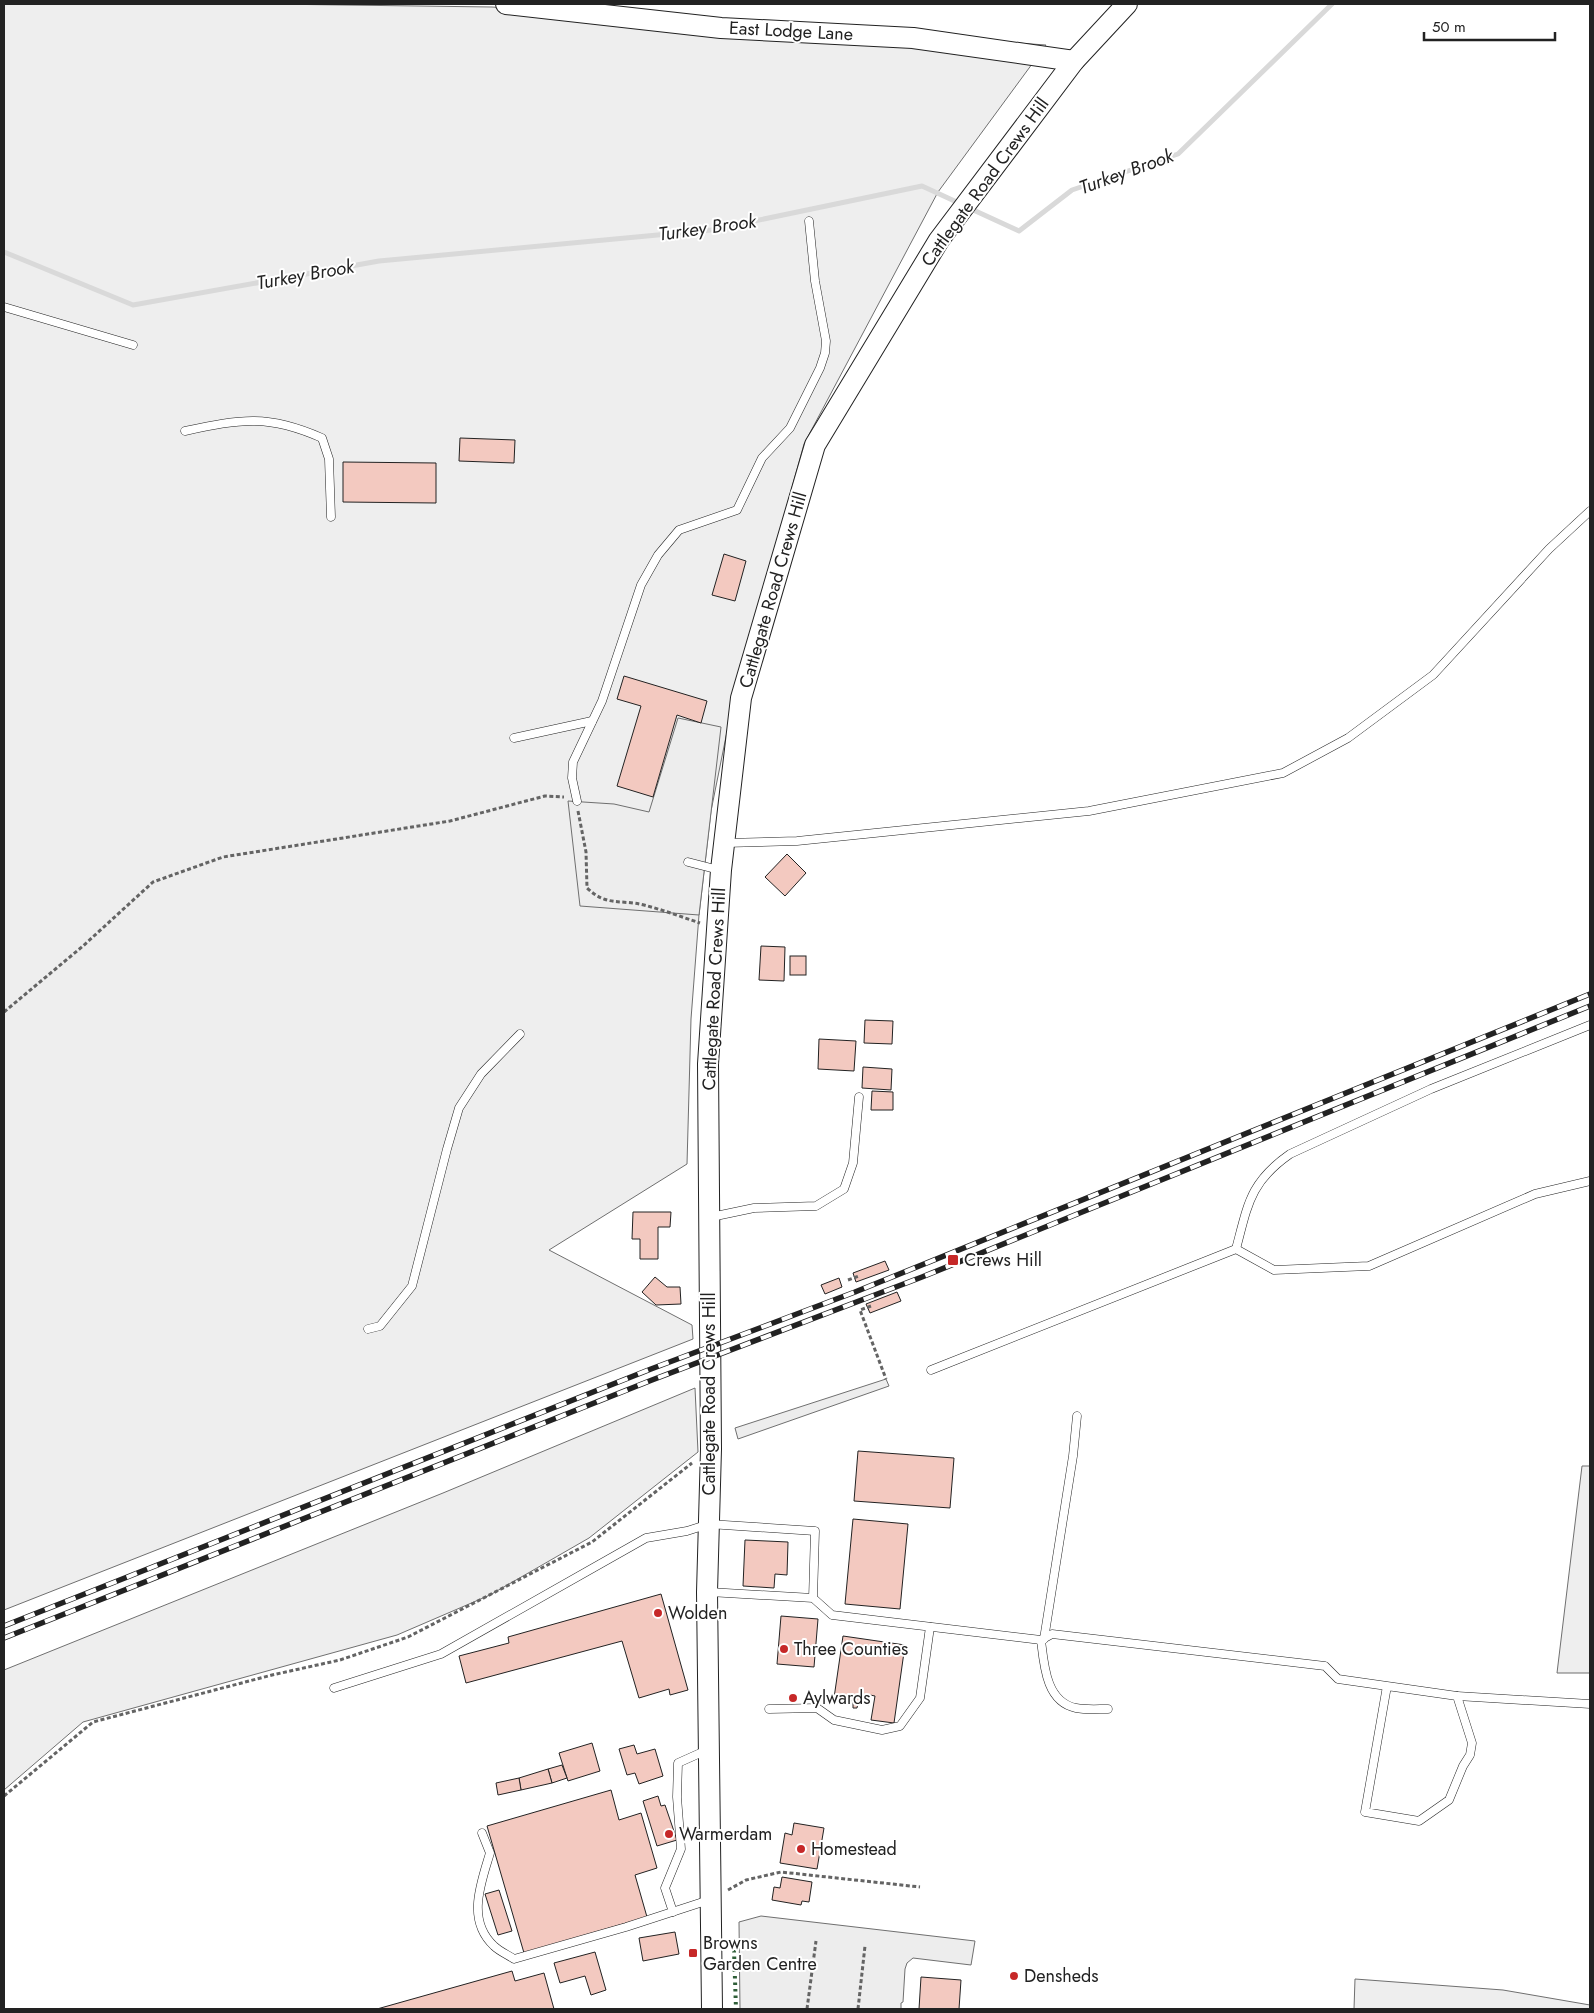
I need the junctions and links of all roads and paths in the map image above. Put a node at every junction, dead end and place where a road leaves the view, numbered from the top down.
1 (506, 4) edge
2 (1127, 4) edge
3 (1074, 61) junction
4 (809, 221) dead end
5 (4, 307) edge
6 (133, 345) dead end
7 (185, 431) dead end
8 (1590, 511) edge
9 (331, 517) dead end
10 (592, 721) junction
11 (514, 738) dead end
12 (577, 801) junction
13 (725, 843) junction
14 (688, 862) dead end
15 (721, 870) junction
16 (716, 928) junction
17 (4, 1012) edge
18 (1590, 1025) edge
19 (520, 1034) dead end
20 (859, 1097) dead end
21 (1590, 1181) edge
22 (708, 1217) junction
23 (1236, 1249) junction
24 (859, 1276) dead end
25 (848, 1280) dead end
26 (871, 1306) dead end
27 (368, 1329) dead end
28 (931, 1370) dead end
29 (886, 1379) dead end
30 (1077, 1416) dead end
31 (710, 1449) junction
32 (709, 1524) junction
33 (707, 1592) junction
34 (813, 1598) junction
35 (930, 1627) junction
36 (1042, 1639) junction
37 (1387, 1686) junction
38 (334, 1688) dead end
39 (1457, 1696) junction
40 (1590, 1704) edge
41 (769, 1709) dead end
42 (1108, 1709) dead end
43 (709, 1749) junction
44 (4, 1796) edge
45 (482, 1833) dead end
46 (920, 1887) dead end
47 (711, 1900) junction
48 (673, 1912) junction
49 (816, 1941) dead end
50 (865, 1946) dead end
51 (712, 2009) edge
52 (807, 2009) edge
53 (858, 2009) edge

1 - 3 street, East Lodge Lane
2 - 3 street, Cattlegate Road Crews Hill
3 - 13 street, Cattlegate Road Crews Hill
4 - 10 lane
5 - 6 lane
7 - 9 lane
8 - 13 lane
10 - 11 lane
10 - 12 lane
12 - 16 path
12 - 17 path
13 - 15 street, Cattlegate Road Crews Hill
14 - 15 lane
15 - 16 street, Cattlegate Road Crews Hill
16 - 22 street, Cattlegate Road Crews Hill
18 - 23 lane
19 - 27 lane
20 - 22 lane
21 - 23 lane
22 - 31 street, Cattlegate Road Crews Hill
23 - 28 lane
24 - 25 path
26 - 29 path
30 - 36 lane
31 - 32 street, Cattlegate Road Crews Hill
31 - 44 path
32 - 33 street, Cattlegate Road Crews Hill
32 - 34 lane
32 - 38 lane
33 - 34 lane
33 - 43 street, Cattlegate Road Crews Hill
34 - 35 lane
35 - 36 lane
35 - 41 lane
36 - 37 lane
36 - 42 lane
37 - 39 lane
37 - 39 lane
39 - 40 lane
43 - 47 street, Cattlegate Road Crews Hill
43 - 48 lane
45 - 48 lane
46 - 47 path
47 - 48 lane
47 - 51 street, Cattlegate Road Crews Hill
49 - 52 path
50 - 53 path

